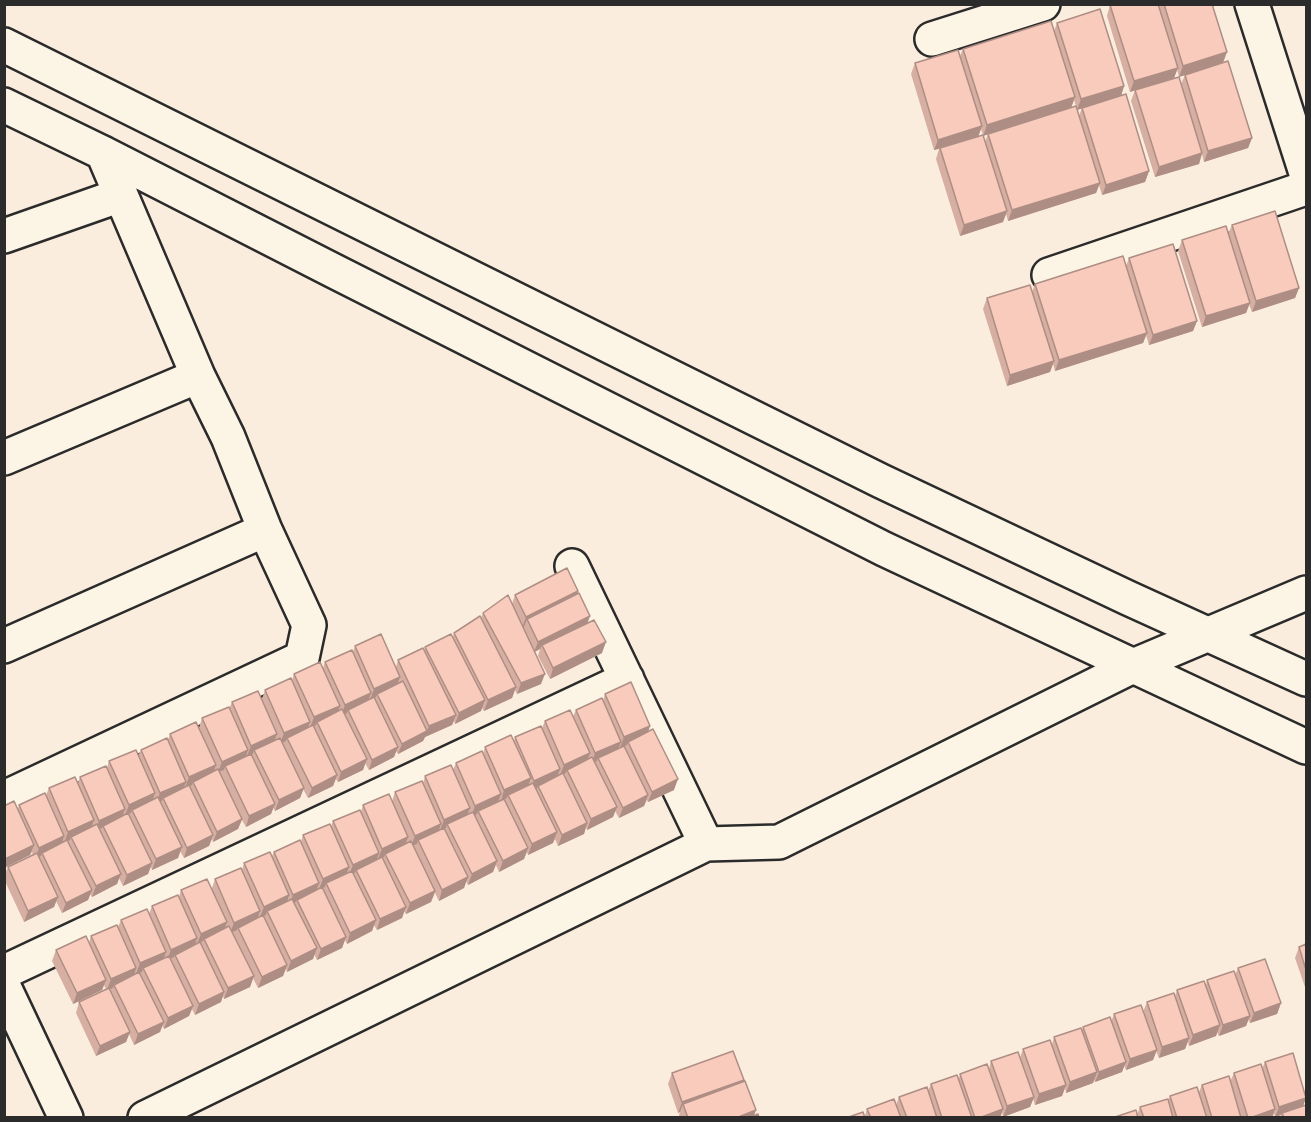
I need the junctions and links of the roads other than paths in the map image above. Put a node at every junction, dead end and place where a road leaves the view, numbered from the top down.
1 (1043, 4) edge
2 (1252, 4) edge
3 (932, 39) dead end
4 (4, 45) edge
5 (4, 105) edge
6 (103, 153) junction
7 (1306, 173) edge
8 (1306, 188) edge
9 (121, 195) junction
10 (4, 236) edge
11 (1049, 275) dead end
12 (198, 376) junction
13 (4, 458) edge
14 (265, 530) junction
15 (572, 566) dead end
16 (1306, 593) edge
17 (1210, 634) junction
18 (4, 646) edge
19 (1133, 666) junction
20 (627, 679) junction
21 (1306, 679) edge
22 (1306, 747) edge
23 (4, 798) edge
24 (706, 844) junction
25 (4, 972) edge
26 (4, 987) edge
27 (66, 1118) edge
28 (146, 1118) edge

1 - 3 street
2 - 7 street
4 - 17 street
5 - 6 street
6 - 9 street
6 - 19 street
8 - 11 street
9 - 10 street
9 - 12 street
12 - 13 street
12 - 14 street
14 - 18 street
14 - 23 street
15 - 20 street
16 - 17 street
17 - 19 street
17 - 21 street
19 - 22 street
19 - 24 street
20 - 24 street
20 - 25 street
24 - 28 street
26 - 27 street

